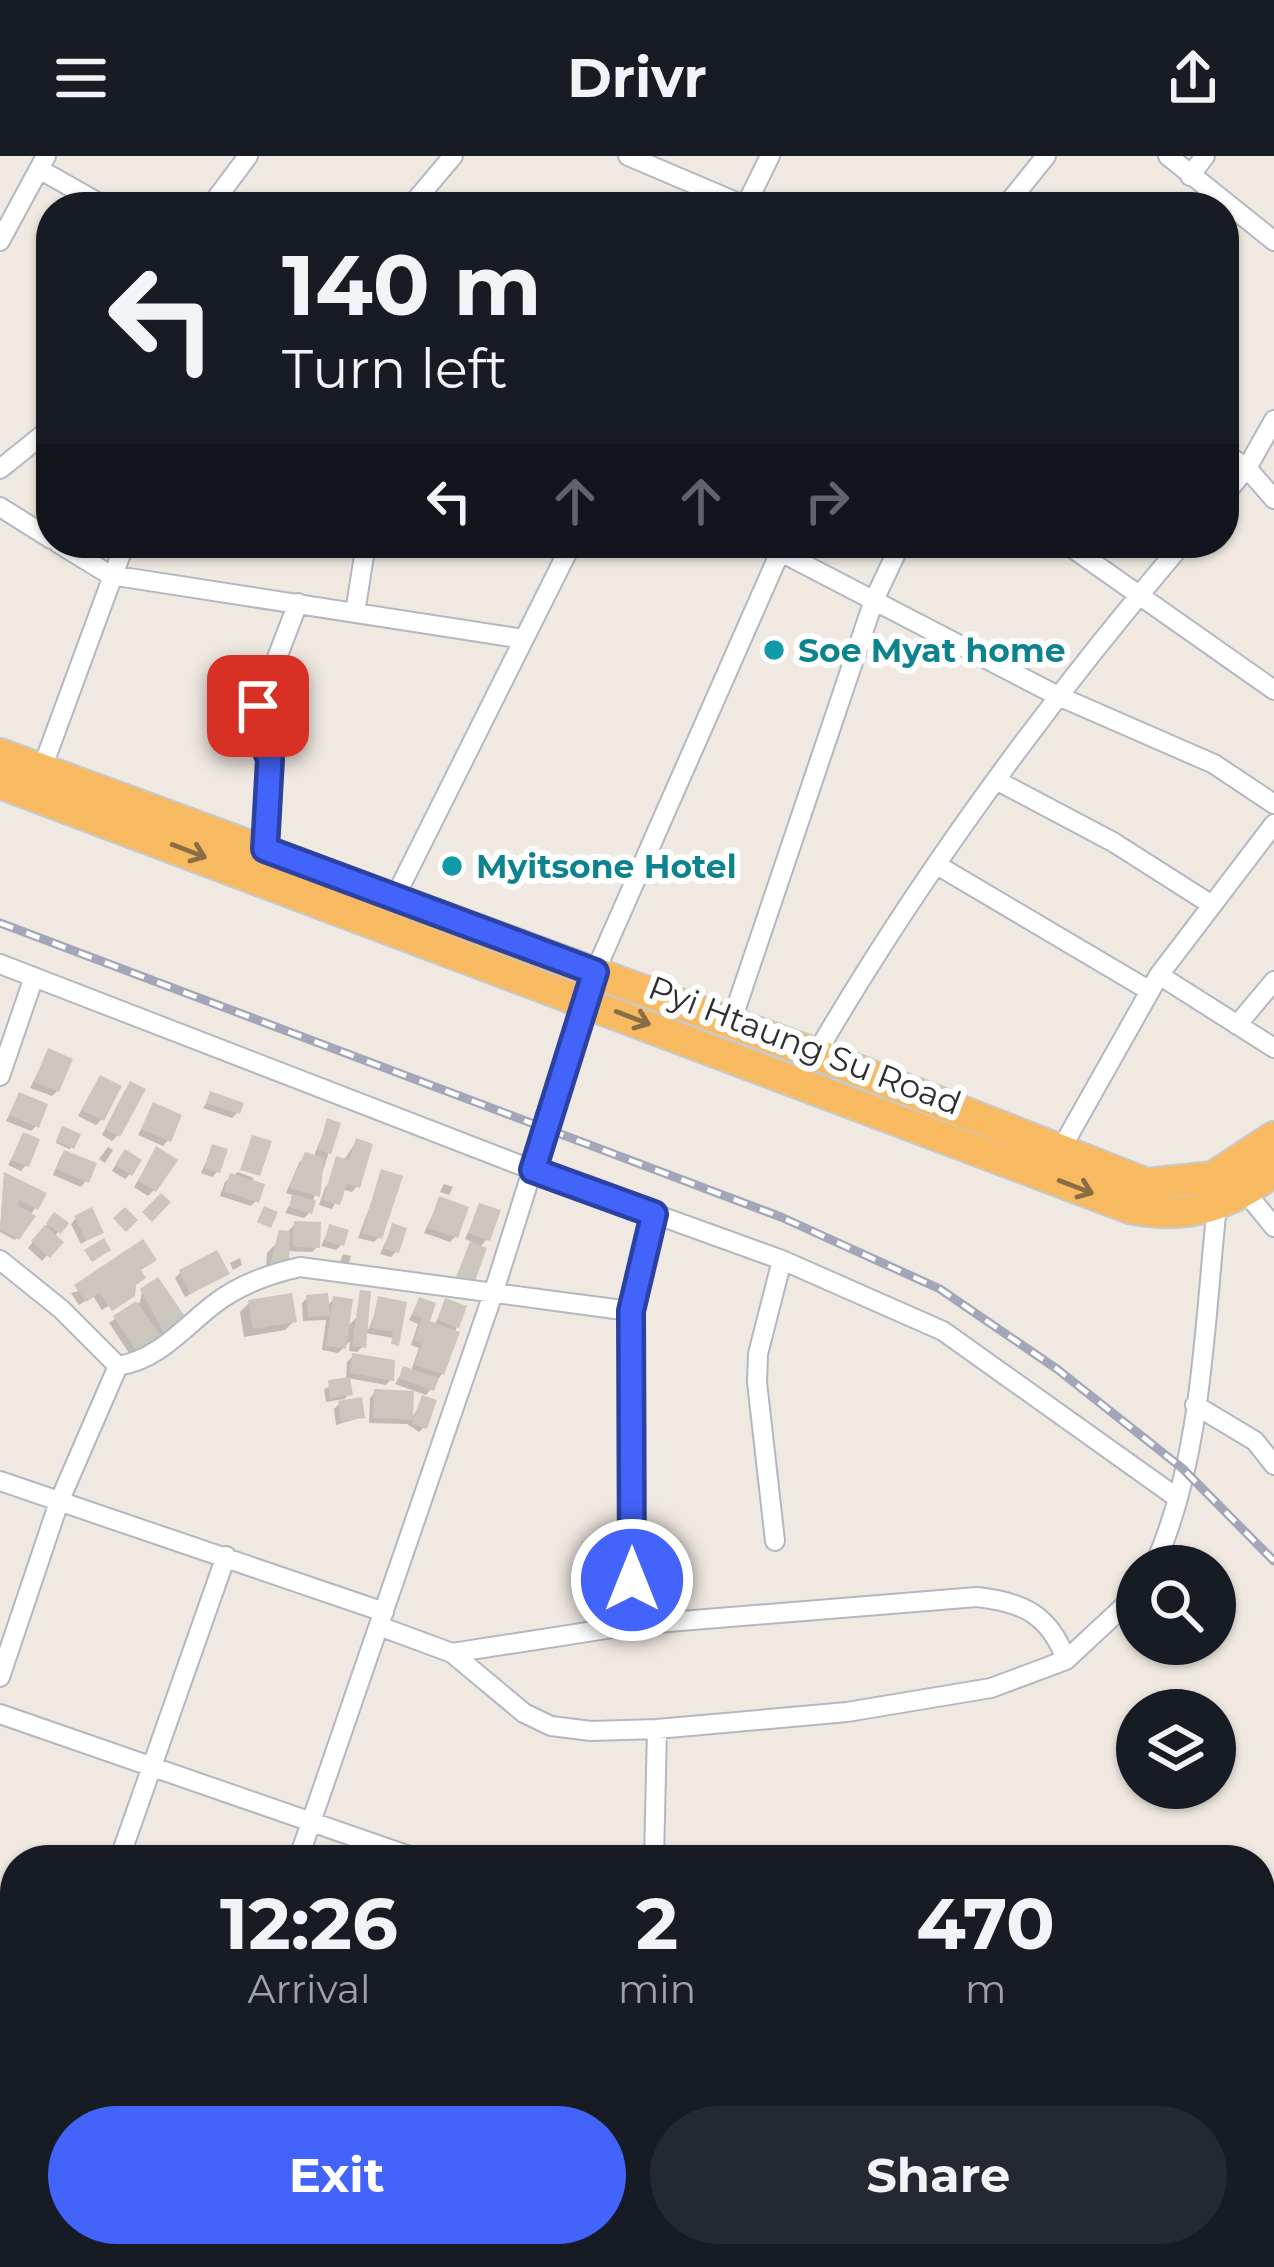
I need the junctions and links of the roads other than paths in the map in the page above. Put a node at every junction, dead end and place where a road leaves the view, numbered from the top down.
1 (248, 156) edge
2 (453, 156) edge
3 (628, 156) edge
4 (770, 156) edge
5 (1046, 156) edge
6 (1168, 156) edge
7 (1205, 156) edge
8 (42, 163) edge
9 (1190, 176) junction
10 (84, 192) edge
11 (221, 192) edge
12 (423, 192) edge
13 (711, 192) edge
14 (753, 192) edge
15 (1017, 192) edge
16 (1211, 192) edge
17 (1239, 214) edge
18 (0, 241) edge
19 (1274, 241) edge
20 (1274, 420) edge
21 (36, 440) edge
22 (1239, 463) edge
23 (1247, 468) junction
24 (0, 469) edge
25 (1239, 477) edge
26 (1274, 500) edge
27 (0, 507) edge
28 (36, 530) edge
29 (82, 558) edge
30 (118, 558) edge
31 (364, 558) edge
32 (564, 558) edge
33 (770, 558) edge
34 (797, 558) edge
35 (895, 558) edge
36 (1087, 558) edge
37 (1170, 558) edge
38 (110, 575) junction
39 (1140, 594) junction
40 (874, 600) junction
41 (298, 603) junction
42 (355, 613) junction
43 (524, 639) junction
44 (1274, 690) edge
45 (1056, 694) junction
46 (0, 754) edge
47 (996, 780) junction
48 (24, 782) edge
49 (1274, 805) edge
50 (1274, 824) edge
51 (264, 864) junction
52 (937, 865) junction
53 (1212, 905) junction
54 (390, 912) junction
55 (0, 964) edge
56 (34, 977) junction
57 (1274, 982) edge
58 (1154, 983) junction
59 (590, 986) junction
60 (731, 1023) junction
61 (1237, 1025) junction
62 (1274, 1048) edge
63 (816, 1054) junction
64 (0, 1076) edge
65 (860, 1088) junction
66 (1274, 1137) edge
67 (1007, 1144) junction
68 (1061, 1149) junction
69 (533, 1170) junction
70 (1274, 1171) edge
71 (1237, 1181) junction
72 (1176, 1200) junction
73 (1217, 1206) junction
74 (654, 1214) junction
75 (1274, 1227) edge
76 (0, 1260) edge
77 (782, 1260) junction
78 (494, 1292) junction
79 (631, 1311) junction
80 (118, 1366) junction
81 (1195, 1406) junction
82 (1274, 1465) edge
83 (0, 1481) edge
84 (1176, 1497) junction
85 (59, 1502) junction
86 (775, 1541) dead end
87 (1161, 1545) edge
88 (226, 1556) junction
89 (1116, 1614) edge
90 (382, 1619) junction
91 (632, 1625) junction
92 (452, 1652) junction
93 (1066, 1660) junction
94 (0, 1677) edge
95 (0, 1714) edge
96 (657, 1729) junction
97 (151, 1768) junction
98 (310, 1821) junction
99 (124, 1845) edge
100 (303, 1845) edge
101 (379, 1845) edge
102 (654, 1845) edge

1 - 11 street
2 - 12 street
3 - 13 street
4 - 14 street
5 - 15 street
6 - 9 street
7 - 9 street
8 - 10 street
8 - 18 street
9 - 16 street
17 - 19 street
20 - 23 street
21 - 24 street
22 - 23 street
23 - 25 street
23 - 26 street
27 - 28 street
29 - 38 street
30 - 38 street
31 - 42 street
32 - 43 street
33 - 59 street
34 - 40 street
35 - 40 street
36 - 39 street
37 - 39 street
38 - 41 street
38 - 48 street
39 - 44 street
39 - 45 street
40 - 45 street
40 - 60 street
41 - 42 street
41 - 51 street
42 - 43 street
43 - 54 street
45 - 47 street
45 - 49 street
46 - 48 highway, Pyi Htaung Su Road
47 - 52 street
47 - 53 street
48 - 51 highway, Pyi Htaung Su Road
50 - 53 street
51 - 54 highway, Pyi Htaung Su Road
52 - 58 street
52 - 63 street
53 - 58 street
54 - 59 highway, Pyi Htaung Su Road
55 - 56 street
56 - 64 street
56 - 69 street
57 - 61 street
58 - 61 street
58 - 68 street
59 - 60 highway, Pyi Htaung Su Road
59 -> 65 highway, Pyi Htaung Su Road
59 - 69 street
60 - 63 highway, Pyi Htaung Su Road
61 - 62 street
63 - 65 highway, Pyi Htaung Su Road
65 - 67 highway, Pyi Htaung Su Road
66 - 71 highway
67 - 68 highway, Pyi Htaung Su Road
67 -> 72 highway, Pyi Htaung Su Road
68 - 72 highway, Pyi Htaung Su Road
69 - 74 street
69 - 78 street
70 - 71 highway
71 - 72 highway
71 - 73 highway
71 - 75 street
72 - 73 highway
73 - 81 street
74 - 77 street
74 - 79 street
76 - 80 street
77 - 84 street
77 - 86 street
78 - 79 street
78 - 80 street
78 - 90 street
79 - 91 street
80 - 85 street
81 - 82 street
81 - 84 street
83 - 85 street
84 - 87 street
85 - 88 street
85 - 94 street
88 - 90 street
88 - 97 street
89 - 93 street
90 - 92 street
90 - 98 street
91 - 92 street
91 - 93 street
92 - 96 street
93 - 96 street
95 - 97 street
96 - 102 street
97 - 98 street
97 - 99 street
98 - 100 street
98 - 101 street

